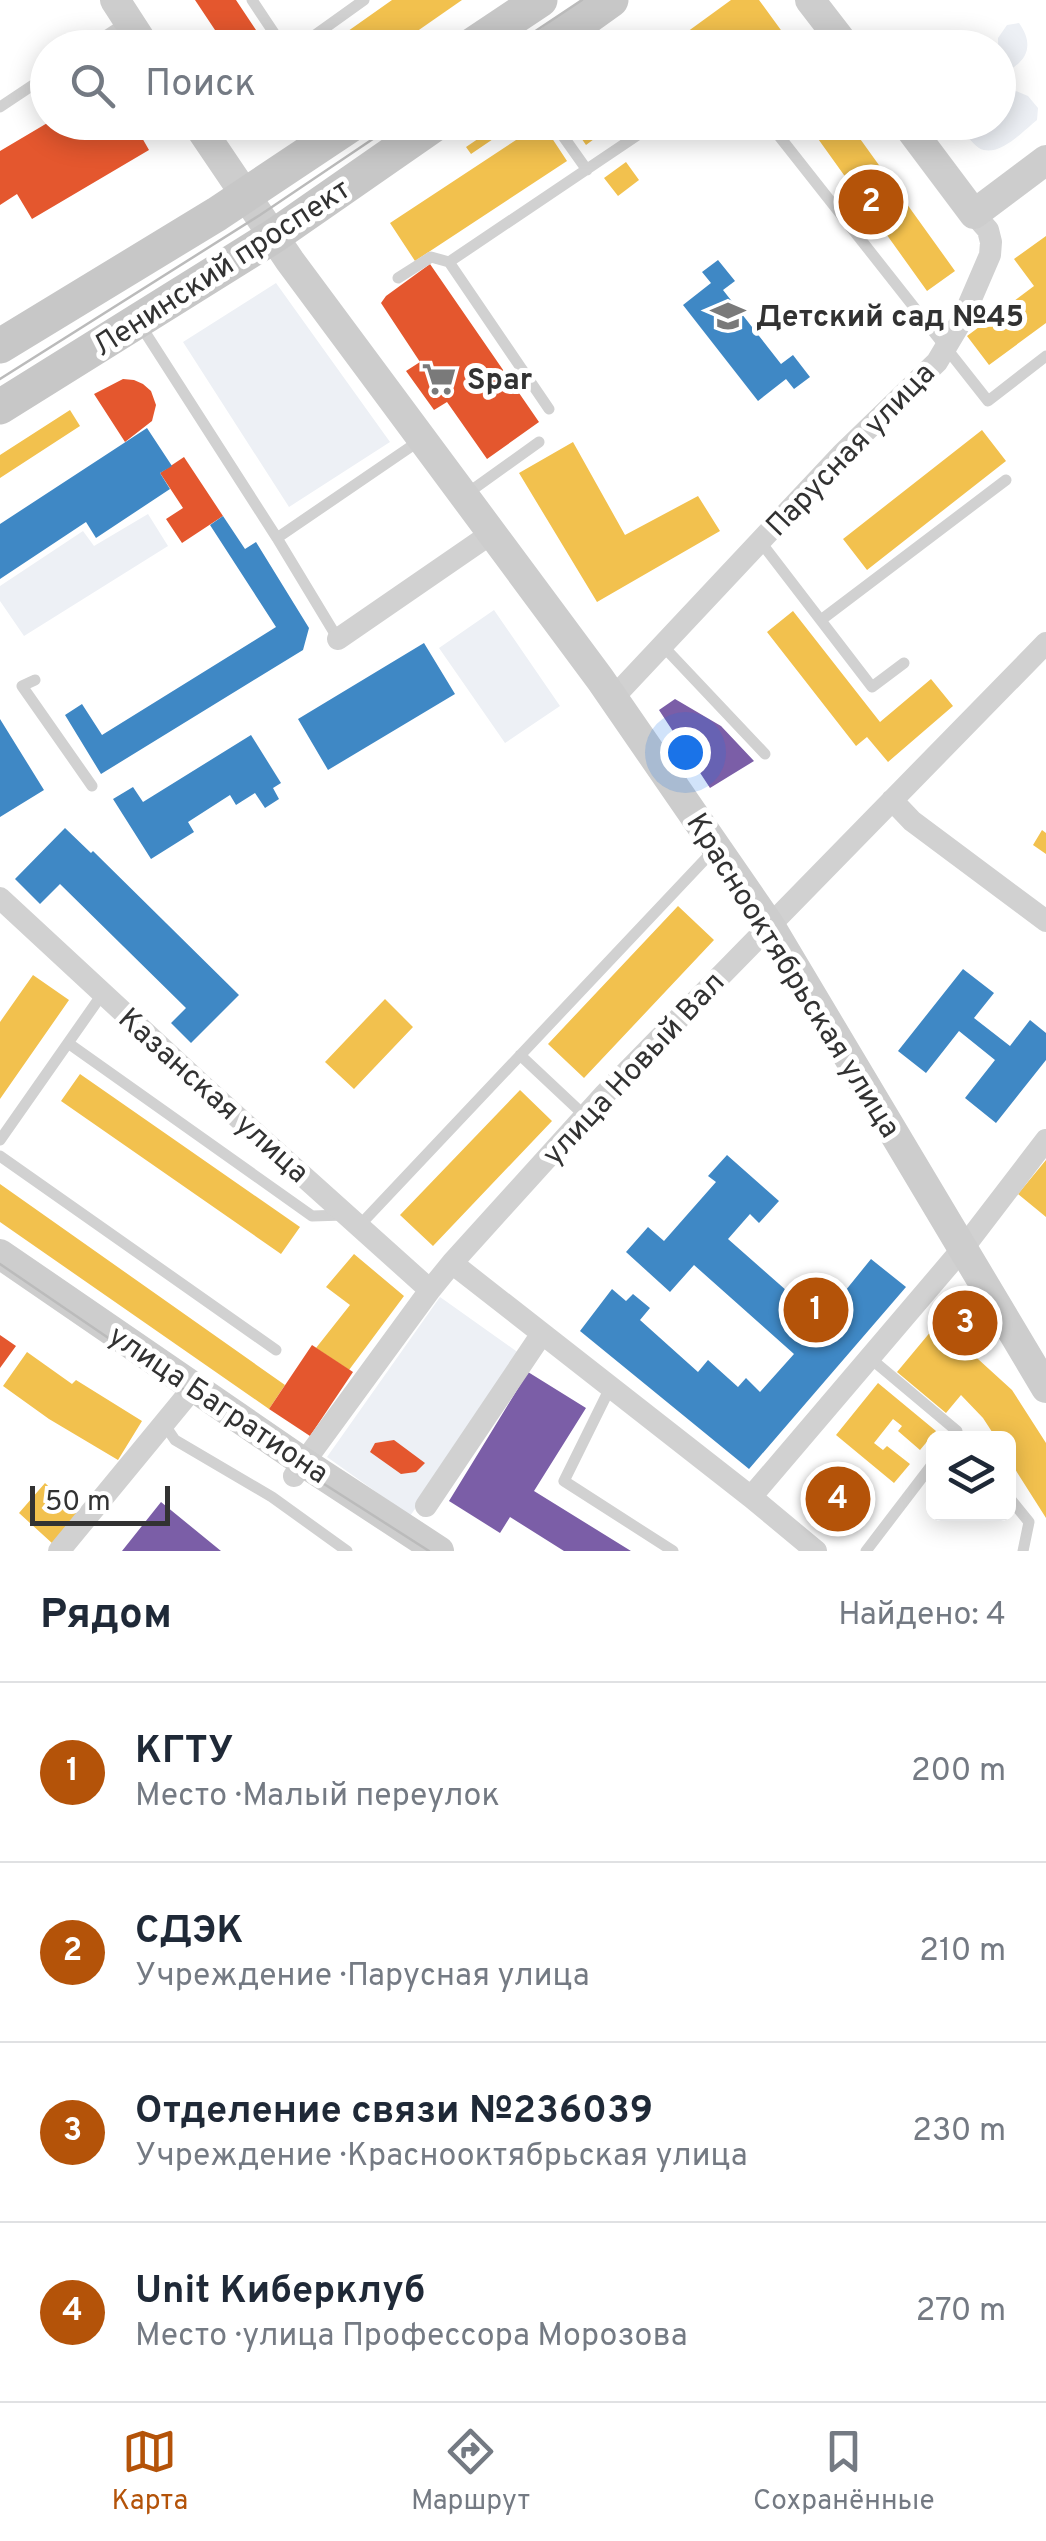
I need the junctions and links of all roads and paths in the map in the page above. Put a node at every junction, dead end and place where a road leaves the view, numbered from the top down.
1 (252, 0) edge
2 (364, 0) edge
3 (540, 0) edge
4 (612, 0) edge
5 (810, 0) edge
6 (122, 10) edge
7 (104, 30) edge
8 (272, 30) edge
9 (322, 30) edge
10 (495, 30) edge
11 (570, 30) edge
12 (833, 30) edge
13 (30, 86) edge
14 (0, 107) edge
15 (208, 140) edge
16 (328, 140) edge
17 (412, 140) edge
18 (565, 140) edge
19 (630, 140) edge
20 (782, 140) edge
21 (918, 140) edge
22 (1046, 160) edge
23 (586, 170) junction
24 (246, 195) junction
25 (974, 214) junction
26 (274, 236) junction
27 (449, 262) junction
28 (398, 278) dead end
29 (139, 322) junction
30 (0, 346) edge
31 (946, 350) junction
32 (1046, 356) edge
33 (0, 407) edge
34 (549, 409) dead end
35 (422, 439) junction
36 (539, 442) dead end
37 (1006, 480) dead end
38 (465, 495) junction
39 (492, 532) junction
40 (277, 538) junction
41 (760, 541) junction
42 (821, 620) junction
43 (338, 639) joint
44 (1046, 643) edge
45 (662, 645) junction
46 (904, 662) dead end
47 (35, 680) dead end
48 (613, 698) junction
49 (765, 754) dead end
50 (92, 786) dead end
51 (892, 800) junction
52 (716, 848) junction
53 (0, 898) edge
54 (1046, 920) edge
55 (770, 924) junction
56 (103, 993) junction
57 (68, 1043) junction
58 (520, 1055) junction
59 (585, 1116) junction
60 (0, 1140) edge
61 (1046, 1140) edge
62 (0, 1156) edge
63 (353, 1220) junction
64 (964, 1247) junction
65 (0, 1254) edge
66 (452, 1263) junction
67 (0, 1277) edge
68 (430, 1290) junction
69 (541, 1335) junction
70 (276, 1350) dead end
71 (870, 1358) junction
72 (1041, 1367) edge
73 (610, 1388) junction
74 (180, 1404) junction
75 (951, 1431) edge
76 (298, 1470) junction
77 (926, 1472) edge
78 (751, 1497) junction
79 (426, 1506) dead end
80 (1016, 1506) edge
81 (58, 1551) edge
82 (346, 1551) edge
83 (407, 1551) edge
84 (439, 1551) edge
85 (673, 1551) edge
86 (816, 1551) edge
87 (866, 1551) edge
88 (1023, 1551) edge

1 - 8 lane
2 - 9 lane
3 - 10 main road
4 - 11 main road
5 - 12 street
6 - 7 lane
13 - 14 lane
15 - 24 street, Краснооктябрьская улица
16 - 24 main road, Ленинский проспект
17 - 26 main road, Ленинский проспект
18 - 23 lane
19 - 23 lane
20 - 31 lane
21 - 25 street, Парусная улица
22 - 25 street
23 - 27 lane
24 - 26 street, Краснооктябрьская улица
24 - 30 main road, Ленинский проспект
25 - 31 street, Парусная улица
26 - 29 main road, Ленинский проспект
26 - 35 street, Краснооктябрьская улица
27 - 28 lane
27 - 34 lane
29 - 33 main road, Ленинский проспект
29 - 40 lane
31 - 32 lane
31 - 41 street, Парусная улица
35 - 38 street, Краснооктябрьская улица
35 - 40 lane
36 - 38 lane
37 - 42 lane
38 - 39 street, Краснооктябрьская улица
39 - 43 street
39 - 48 street, Краснооктябрьская улица
40 - 43 lane
41 - 42 lane
41 - 45 street, Парусная улица
42 - 46 lane
44 - 51 street, улица Новый Вал
45 - 48 street, Парусная улица
45 - 49 lane
47 - 50 lane
48 - 52 street, Краснооктябрьская улица
51 - 54 street
51 - 55 street, улица Новый Вал
52 - 55 street, Краснооктябрьская улица
52 - 58 lane
53 - 56 street, Казанская улица
55 - 59 street, улица Новый Вал
55 - 64 street, Краснооктябрьская улица
56 - 57 lane
56 - 63 street, Казанская улица
57 - 60 lane
57 - 63 lane
58 - 59 lane
58 - 63 lane
59 - 66 street, улица Новый Вал
61 - 64 street
62 - 70 lane
63 - 68 street, Казанская улица
64 - 71 street
64 - 72 street, Краснооктябрьская улица
65 - 74 street, улица Багратиона
66 - 68 street, улица Новый Вал
66 - 69 street
67 - 74 street, улица Багратиона
68 - 76 street, улица Новый Вал
69 - 73 street
69 - 79 street
71 - 75 lane
71 - 78 street
73 - 78 street
73 - 85 lane
74 - 76 street, улица Багратиона
74 - 81 street
74 - 82 lane
76 - 83 street, улица Багратиона
76 - 84 street, улица Багратиона
77 - 87 lane
78 - 86 street
80 - 88 lane

